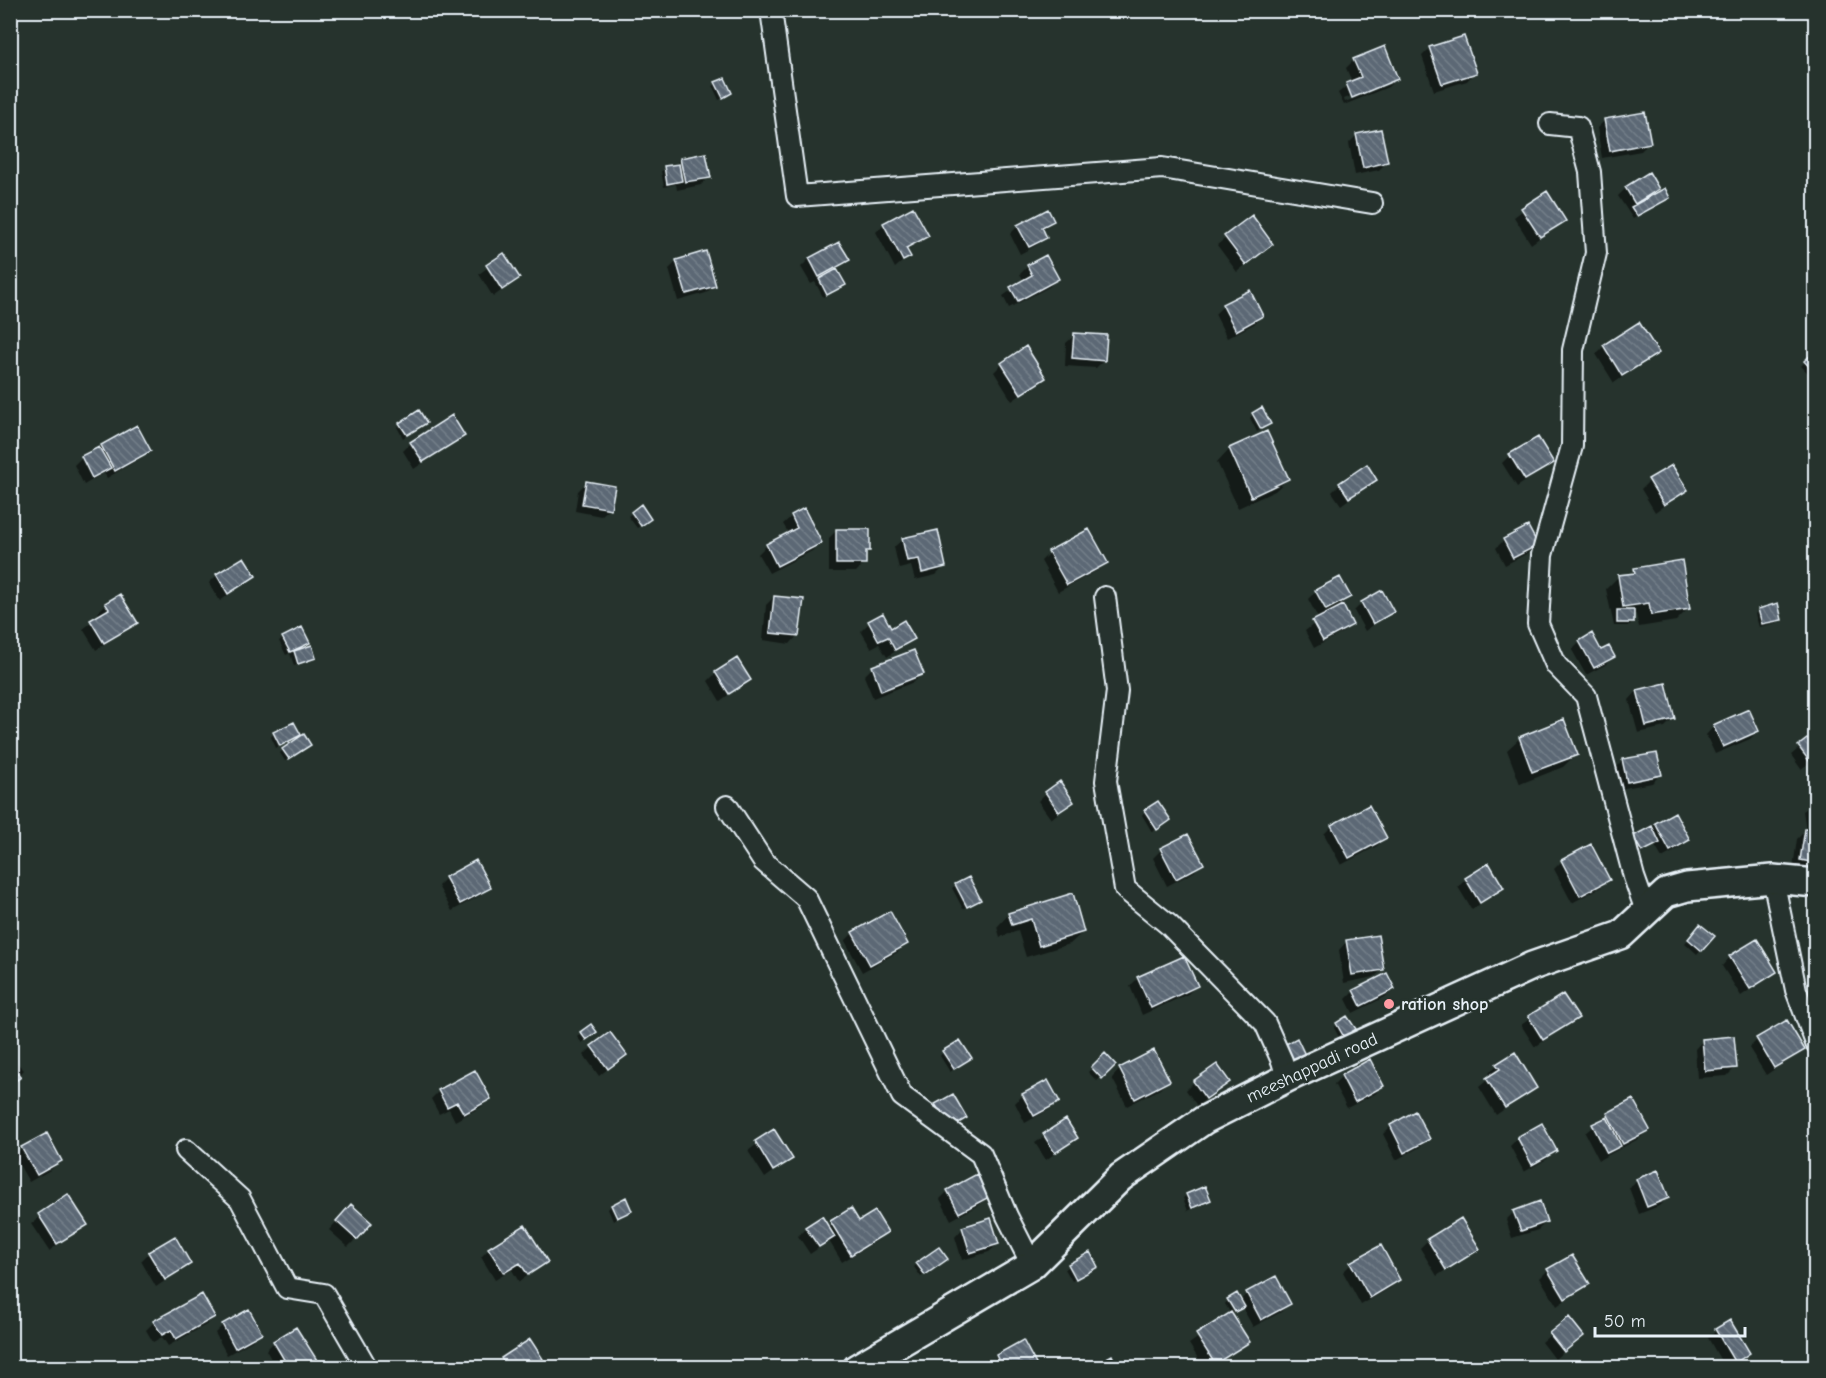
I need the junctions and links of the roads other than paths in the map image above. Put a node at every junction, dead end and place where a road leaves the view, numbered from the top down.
1 (771, 10) edge
2 (1550, 124) dead end
3 (1372, 203) dead end
4 (1105, 597) dead end
5 (726, 806) dead end
6 (1773, 879) junction
7 (1815, 883) edge
8 (1646, 911) junction
9 (1815, 1043) edge
10 (1287, 1078) junction
11 (186, 1150) dead end
12 (1032, 1265) junction
13 (367, 1368) edge
14 (857, 1368) edge

1 - 3 street
2 - 8 street
4 - 10 street
5 - 12 street
6 - 7 street, meeshappadi road
6 - 8 street, meeshappadi road
6 - 9 street
8 - 10 street, meeshappadi road
10 - 12 street, meeshappadi road
11 - 13 street
12 - 14 street, meeshappadi road

